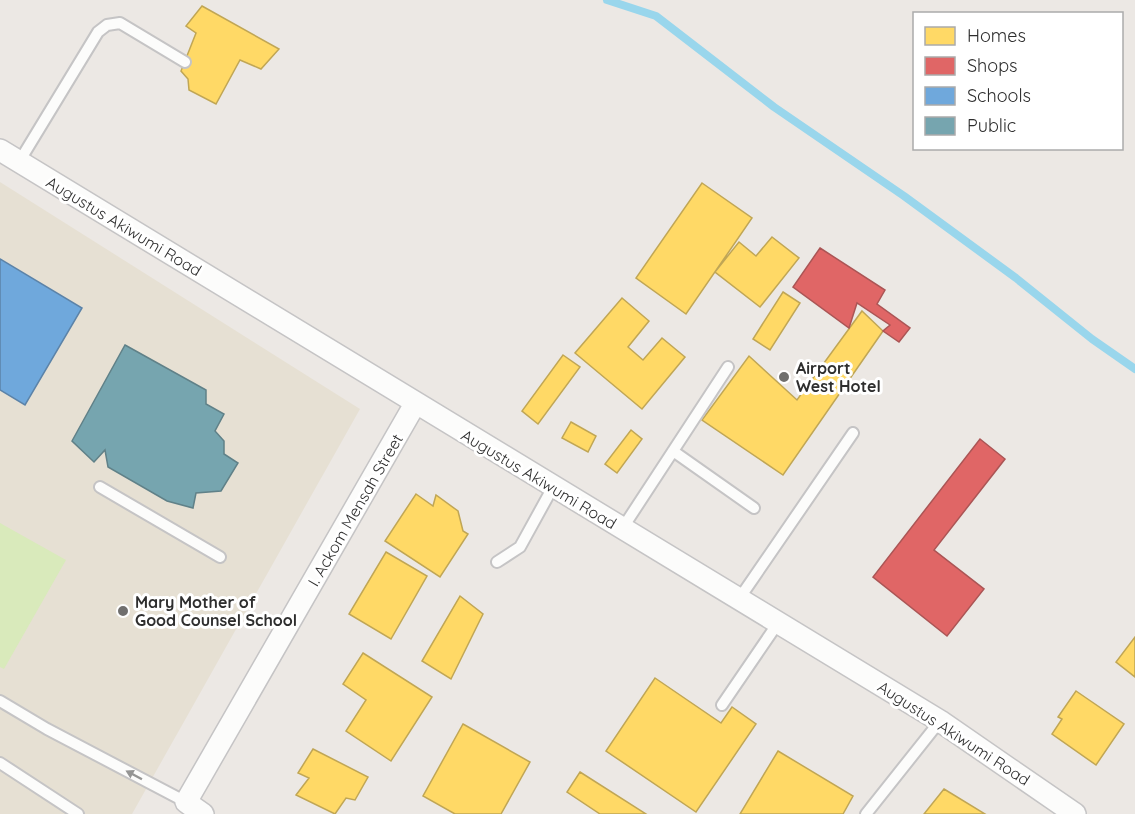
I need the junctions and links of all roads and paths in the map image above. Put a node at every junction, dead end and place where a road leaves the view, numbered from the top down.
1 (184, 62) dead end
2 (0, 150) edge
3 (19, 162) junction
4 (728, 367) dead end
5 (415, 404) junction
6 (853, 433) dead end
7 (673, 451) junction
8 (100, 487) dead end
9 (553, 488) junction
10 (754, 508) dead end
11 (622, 528) junction
12 (220, 557) dead end
13 (497, 562) dead end
14 (739, 599) junction
15 (778, 623) junction
16 (0, 701) edge
17 (722, 705) dead end
18 (940, 721) junction
19 (0, 763) edge
20 (194, 808) edge
21 (78, 814) edge
22 (866, 814) edge
23 (1075, 814) edge

1 - 3 lane
2 - 3 street, Augustus Akiwumi Road
3 - 5 street, Augustus Akiwumi Road
4 - 7 lane
5 - 9 street, Augustus Akiwumi Road
5 - 20 street, I. Ackom Mensah Street
6 - 14 lane
7 - 10 lane
7 - 11 lane
8 - 12 lane
9 - 11 street, Augustus Akiwumi Road
9 - 13 lane
11 - 14 street, Augustus Akiwumi Road
14 - 15 street, Augustus Akiwumi Road
15 - 17 lane
15 - 18 street, Augustus Akiwumi Road
20 -> 16 lane
18 - 22 lane
18 - 23 street, Augustus Akiwumi Road
19 - 21 lane

